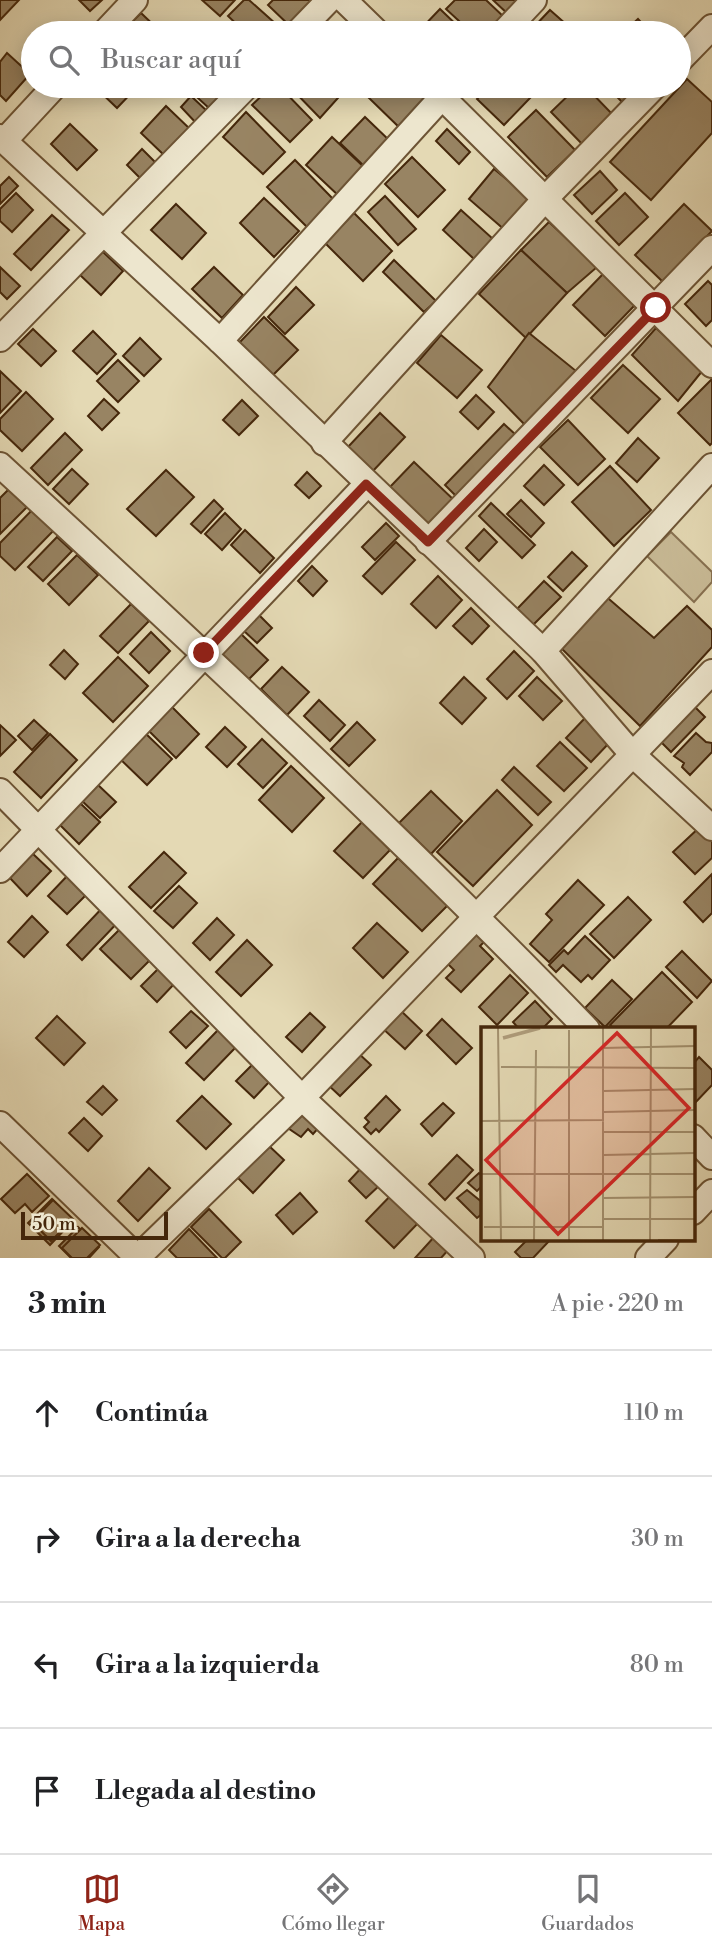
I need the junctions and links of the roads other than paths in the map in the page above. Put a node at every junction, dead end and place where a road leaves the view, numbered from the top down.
1 (135, 0) edge
2 (329, 0) edge
3 (344, 0) edge
4 (534, 0) edge
5 (115, 21) edge
6 (309, 21) edge
7 (366, 21) edge
8 (514, 21) edge
9 (712, 27) edge
10 (691, 49) edge
11 (43, 98) edge
12 (235, 98) edge
13 (434, 98) edge
14 (450, 98) edge
15 (643, 98) edge
16 (2, 139) edge
17 (545, 199) junction
18 (104, 234) junction
19 (712, 248) edge
20 (656, 308) junction
21 (0, 339) edge
22 (220, 341) junction
23 (712, 365) edge
24 (324, 443) junction
25 (0, 465) edge
26 (712, 466) edge
27 (366, 484) junction
28 (428, 542) junction
29 (542, 651) junction
30 (204, 653) junction
31 (712, 673) edge
32 (632, 754) junction
33 (0, 791) edge
34 (712, 828) edge
35 (39, 829) junction
36 (0, 870) edge
37 (478, 916) junction
38 (585, 1027) edge
39 (302, 1098) junction
40 (0, 1125) edge
41 (694, 1138) edge
42 (712, 1157) edge
43 (712, 1192) edge
44 (694, 1211) edge
45 (665, 1240) edge
46 (137, 1258) edge
47 (472, 1258) edge
48 (648, 1258) edge

1 - 5 street
2 - 6 street
3 - 7 street
4 - 8 street
9 - 10 street
11 - 16 street
12 - 18 street
13 - 22 street
14 - 17 street
15 - 17 street
16 - 18 street
17 - 20 street
17 - 24 street
18 - 21 street
18 - 22 street
19 - 20 street
20 - 23 street
20 - 28 street
22 - 24 street
24 - 27 street
25 - 30 street
26 - 29 street
27 - 28 street
27 - 30 street
28 - 29 street
29 - 32 street
30 - 35 street
30 - 37 street
31 - 32 street
32 - 34 street
32 - 37 street
33 - 35 street
35 - 36 street
35 - 39 street
37 - 38 street
37 - 39 street
39 - 46 street
39 - 47 street
40 - 46 street
41 - 42 street
43 - 44 street
45 - 48 street

